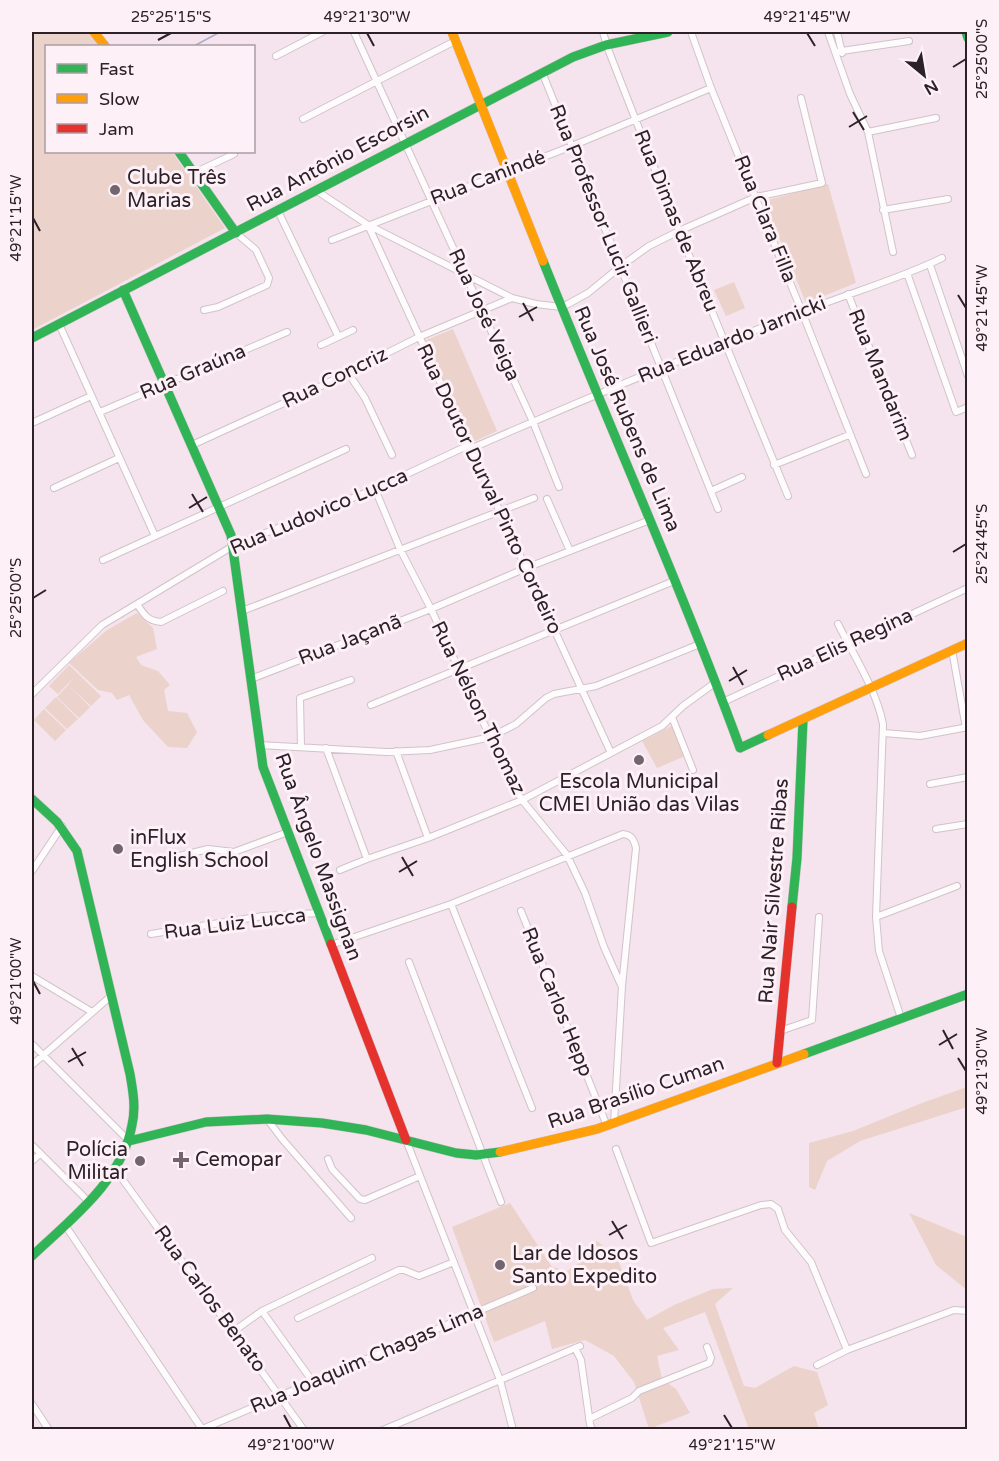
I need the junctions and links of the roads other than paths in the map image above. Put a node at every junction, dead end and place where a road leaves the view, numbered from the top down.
1 (94, 32) edge
2 (322, 32) edge
3 (354, 32) edge
4 (603, 32) edge
5 (668, 32) edge
6 (691, 32) edge
7 (828, 32) edge
8 (837, 32) edge
9 (966, 32) edge
10 (454, 36) edge
11 (968, 38) edge
12 (909, 41) dead end
13 (104, 45) edge
14 (606, 45) junction
15 (838, 52) junction
16 (276, 56) dead end
17 (542, 72) junction
18 (377, 81) junction
19 (711, 88) junction
20 (801, 98) dead end
21 (482, 104) junction
22 (936, 118) dead end
23 (303, 119) dead end
24 (635, 120) junction
25 (868, 132) junction
26 (407, 143) junction
27 (572, 146) junction
28 (180, 153) edge
29 (234, 154) dead end
30 (507, 171) junction
31 (194, 173) junction
32 (317, 191) junction
33 (756, 197) junction
34 (948, 198) dead end
35 (430, 200) junction
36 (883, 210) junction
37 (278, 211) junction
38 (368, 225) junction
39 (679, 231) junction
40 (236, 233) junction
41 (332, 240) dead end
42 (892, 252) dead end
43 (942, 258) dead end
44 (930, 265) junction
45 (621, 266) junction
46 (907, 273) junction
47 (465, 274) junction
48 (123, 290) junction
49 (848, 294) junction
50 (512, 298) junction
51 (561, 307) junction
52 (204, 310) dead end
53 (482, 310) junction
54 (802, 312) junction
55 (59, 324) junction
56 (353, 330) dead end
57 (287, 332) dead end
58 (338, 336) junction
59 (419, 337) junction
60 (32, 338) edge
61 (724, 343) junction
62 (321, 345) dead end
63 (661, 369) junction
64 (348, 373) junction
65 (968, 376) edge
66 (165, 383) junction
67 (596, 394) junction
68 (91, 396) junction
69 (968, 407) edge
70 (100, 412) junction
71 (533, 422) junction
72 (32, 423) edge
73 (849, 435) junction
74 (192, 446) junction
75 (469, 447) junction
76 (346, 449) dead end
77 (392, 455) dead end
78 (912, 455) dead end
79 (119, 458) junction
80 (774, 465) junction
81 (866, 474) dead end
82 (742, 477) dead end
83 (559, 487) dead end
84 (54, 488) dead end
85 (375, 489) junction
86 (711, 491) junction
87 (788, 496) dead end
88 (534, 498) dead end
89 (547, 498) dead end
90 (219, 506) junction
91 (718, 509) dead end
92 (499, 510) junction
93 (650, 520) junction
94 (155, 536) junction
95 (233, 546) junction
96 (400, 549) junction
97 (570, 551) junction
98 (104, 560) dead end
99 (526, 568) junction
100 (674, 580) junction
101 (968, 588) edge
102 (224, 591) dead end
103 (137, 604) junction
104 (431, 609) junction
105 (242, 611) junction
106 (838, 624) dead end
107 (554, 630) junction
108 (968, 643) edge
109 (700, 644) junction
110 (848, 645) junction
111 (952, 650) junction
112 (459, 669) junction
113 (251, 679) junction
114 (351, 680) dead end
115 (716, 682) junction
116 (870, 688) junction
117 (581, 690) junction
118 (32, 694) edge
119 (723, 702) junction
120 (371, 705) dead end
121 (672, 717) junction
122 (803, 720) junction
123 (967, 727) edge
124 (884, 733) junction
125 (490, 737) junction
126 (259, 745) junction
127 (301, 747) junction
128 (326, 748) junction
129 (396, 751) junction
130 (611, 753) junction
131 (693, 770) dead end
132 (968, 777) edge
133 (930, 784) dead end
134 (32, 799) edge
135 (522, 800) junction
136 (968, 824) edge
137 (62, 826) junction
138 (936, 829) dead end
139 (288, 832) junction
140 (428, 838) junction
141 (567, 855) junction
142 (367, 858) junction
143 (155, 862) dead end
144 (340, 870) dead end
145 (32, 871) edge
146 (957, 886) dead end
147 (451, 904) junction
148 (521, 911) dead end
149 (319, 914) junction
150 (819, 917) dead end
151 (876, 917) junction
152 (151, 934) dead end
153 (331, 945) junction
154 (409, 962) dead end
155 (32, 976) edge
156 (622, 986) junction
157 (968, 994) edge
158 (111, 995) junction
159 (92, 1012) junction
160 (901, 1018) junction
161 (780, 1031) junction
162 (32, 1044) edge
163 (42, 1055) junction
164 (777, 1064) junction
165 (32, 1065) edge
166 (532, 1108) dead end
167 (267, 1119) junction
168 (610, 1124) junction
169 (406, 1140) junction
170 (129, 1142) junction
171 (32, 1145) edge
172 (616, 1149) dead end
173 (40, 1154) junction
174 (484, 1155) junction
175 (328, 1159) dead end
176 (32, 1161) edge
177 (116, 1168) junction
178 (420, 1176) junction
179 (89, 1202) junction
180 (501, 1202) dead end
181 (351, 1218) dead end
182 (65, 1225) junction
183 (32, 1256) edge
184 (372, 1258) dead end
185 (454, 1262) junction
186 (533, 1288) dead end
187 (262, 1311) junction
188 (968, 1311) edge
189 (474, 1314) junction
190 (298, 1318) dead end
191 (234, 1332) junction
192 (708, 1347) dead end
193 (847, 1350) junction
194 (817, 1365) dead end
195 (500, 1380) junction
196 (313, 1382) junction
197 (280, 1396) junction
198 (32, 1404) edge
199 (589, 1419) junction
200 (201, 1429) edge
201 (49, 1430) edge
202 (304, 1430) edge
203 (383, 1430) edge
204 (513, 1430) edge
205 (592, 1430) edge

1 - 13 main road
2 - 16 street
3 - 18 street, Rua José Veiga
4 - 14 street, Rua Dimas de Abreu
5 - 14 main road, Rua Antônio Escorsin
6 - 19 street, Rua Clara Filla
7 - 15 street
8 - 15 street
9 - 11 main road
10 - 18 street
10 - 21 main road, Rua José Rubens de Lima
12 - 15 street
14 - 17 main road, Rua Antônio Escorsin
14 - 24 street, Rua Dimas de Abreu
15 - 25 street
17 - 21 main road, Rua Antônio Escorsin
17 - 27 street, Rua Professor Lucir Gallieri
18 - 23 street
18 - 26 street, Rua José Veiga
19 - 24 street, Rua Canindé
19 - 33 street, Rua Clara Filla
20 - 33 street
21 - 26 main road, Rua Antônio Escorsin
21 - 30 main road, Rua José Rubens de Lima
22 - 25 street
24 - 27 street, Rua Canindé
24 - 39 street, Rua Dimas de Abreu
25 - 36 street
26 - 32 main road, Rua Antônio Escorsin
26 - 35 street, Rua José Veiga
27 - 30 street, Rua Canindé
27 - 45 street, Rua Professor Lucir Gallieri
28 - 31 main road
29 - 31 street
30 - 35 street, Rua Canindé
30 - 51 main road, Rua José Rubens de Lima
31 - 40 main road
32 - 37 main road, Rua Antônio Escorsin
32 - 38 street
33 - 39 street
33 - 54 street, Rua Clara Filla
34 - 36 street
35 - 38 street, Rua Canindé
35 - 47 street, Rua José Veiga
36 - 42 street
37 - 40 main road, Rua Antônio Escorsin
37 - 58 street
38 - 41 street, Rua Canindé
38 - 47 street
38 - 59 street, Rua Doutor Durval Pinto Cordeiro
39 - 45 street
39 - 61 street, Rua Dimas de Abreu
40 - 48 main road, Rua Antônio Escorsin
40 - 52 street
43 - 44 street, Rua Eduardo Jarnicki
44 - 46 street, Rua Eduardo Jarnicki
44 - 65 street
45 - 51 street
45 - 63 street, Rua Professor Lucir Gallieri
46 - 49 street, Rua Eduardo Jarnicki
46 - 69 street
47 - 50 street
47 - 53 street, Rua José Veiga
48 - 55 main road, Rua Antônio Escorsin
48 - 66 main road, Rua Ângelo Massignan
49 - 54 street, Rua Eduardo Jarnicki
49 - 78 street, Rua Mandarim
50 - 51 street
50 - 53 street, Rua Concriz
51 - 67 main road, Rua José Rubens de Lima
53 - 59 street, Rua Concriz
53 - 71 street, Rua José Veiga
54 - 61 street, Rua Eduardo Jarnicki
54 - 73 street, Rua Clara Filla
55 - 60 main road, Rua Antônio Escorsin
55 - 68 street
56 - 58 street
57 - 66 street, Rua Graúna
58 - 62 street
59 - 64 street, Rua Concriz
59 - 75 street, Rua Doutor Durval Pinto Cordeiro
61 - 63 street, Rua Eduardo Jarnicki
61 - 80 street, Rua Dimas de Abreu
63 - 67 street, Rua Eduardo Jarnicki
63 - 86 street, Rua Professor Lucir Gallieri
64 - 74 street, Rua Concriz
64 - 77 street
66 - 70 street, Rua Graúna
66 - 74 main road, Rua Ângelo Massignan
67 - 71 street, Rua Eduardo Jarnicki
67 - 93 main road, Rua José Rubens de Lima
68 - 70 street
68 - 72 street
70 - 79 street
71 - 75 street, Rua Eduardo Jarnicki
71 - 83 street, Rua José Veiga
73 - 80 street
73 - 81 street, Rua Clara Filla
74 - 90 main road, Rua Ângelo Massignan
75 - 85 street, Rua Ludovico Lucca
75 - 92 street, Rua Doutor Durval Pinto Cordeiro
76 - 90 street
79 - 84 street
79 - 94 street
80 - 87 street, Rua Dimas de Abreu
82 - 86 street
85 - 95 street, Rua Ludovico Lucca
85 - 96 street, Rua Nélson Thomaz
86 - 91 street, Rua Professor Lucir Gallieri
88 - 92 street
89 - 97 street
90 - 94 street
90 - 95 main road, Rua Ângelo Massignan
92 - 96 street
92 - 99 street, Rua Doutor Durval Pinto Cordeiro
93 - 97 street, Rua Jaçanã
93 - 100 main road, Rua José Rubens de Lima
94 - 98 street
95 - 103 street, Rua Ludovico Lucca
95 - 105 main road, Rua Ângelo Massignan
96 - 104 street, Rua Nélson Thomaz
96 - 105 street
97 - 99 street, Rua Jaçanã
99 - 104 street, Rua Jaçanã
99 - 107 street, Rua Doutor Durval Pinto Cordeiro
100 - 107 street
100 - 109 main road, Rua José Rubens de Lima
101 - 110 street, Rua Elis Regina
102 - 103 street
103 - 118 street, Rua Ludovico Lucca
104 - 112 street, Rua Nélson Thomaz
104 - 113 street, Rua Jaçanã
105 - 113 main road, Rua Ângelo Massignan
106 - 110 street
107 - 112 street
107 - 117 street, Rua Doutor Durval Pinto Cordeiro
108 - 111 main road
109 - 115 main road, Rua José Rubens de Lima
109 - 117 street
110 - 116 street
110 - 119 street, Rua Elis Regina
111 - 116 main road
111 - 123 street
112 - 120 street
112 - 125 street, Rua Nélson Thomaz
113 - 126 main road, Rua Ângelo Massignan
114 - 127 street
115 - 119 main road, Rua José Rubens de Lima
115 - 121 street
116 - 122 main road
116 - 124 street
117 - 125 street
117 - 130 street, Rua Doutor Durval Pinto Cordeiro
119 - 122 main road, Rua José Rubens de Lima
121 - 130 street
121 - 131 street
122 - 161 main road, Rua Nair Silvestre Ribas
123 - 124 street
124 - 151 street
125 - 129 street
125 - 135 street, Rua Nélson Thomaz
126 - 127 street
126 - 139 main road, Rua Ângelo Massignan
127 - 128 street
128 - 129 street
128 - 142 street
129 - 140 street
130 - 135 street
132 - 133 street
134 - 137 main road
135 - 140 street
135 - 141 street, Rua Nélson Thomaz
136 - 138 street
137 - 145 street
137 - 158 main road
139 - 143 street
139 - 149 main road, Rua Ângelo Massignan
140 - 142 street
141 - 147 street
141 - 156 street, Rua Nélson Thomaz
141 - 156 street
142 - 144 street
146 - 151 street
147 - 153 street
147 - 166 street
148 - 168 street, Rua Carlos Hepp
149 - 152 street, Rua Luiz Lucca
149 - 153 main road, Rua Ângelo Massignan
150 - 161 street
151 - 160 street
153 - 169 main road, Rua Ângelo Massignan
154 - 174 street
155 - 159 street
156 - 168 street
157 - 160 main road, Rua Brasílio Cuman
158 - 159 street
158 - 170 main road
159 - 163 street
160 - 164 main road, Rua Brasílio Cuman
161 - 164 main road, Rua Nair Silvestre Ribas
162 - 163 street
163 - 165 street
163 - 170 street
164 - 168 main road, Rua Brasílio Cuman
167 - 169 main road, Rua Brasílio Cuman
167 - 170 main road, Rua Brasílio Cuman
167 - 181 street
168 - 174 main road, Rua Brasílio Cuman
169 - 174 main road, Rua Brasílio Cuman
169 - 178 street, Rua Ângelo Massignan
170 - 177 main road
171 - 173 street
172 - 193 street
173 - 176 street
173 - 179 street
174 - 180 street
175 - 178 street
177 - 179 main road
177 - 191 street, Rua Carlos Benato
178 - 185 street, Rua Ângelo Massignan
179 - 182 main road
182 - 183 main road
182 - 200 street
184 - 187 street
185 - 189 street, Rua Ângelo Massignan
185 - 190 street
186 - 189 street, Rua Joaquim Chagas Lima
187 - 191 street
187 - 196 street
188 - 193 street
189 - 195 street, Rua Ângelo Massignan
189 - 196 street, Rua Joaquim Chagas Lima
191 - 197 street, Rua Carlos Benato
192 - 199 street
193 - 194 street
195 - 199 street
195 - 203 street
195 - 204 street, Rua Ângelo Massignan
196 - 197 street, Rua Joaquim Chagas Lima
197 - 200 street, Rua Joaquim Chagas Lima
197 - 202 street, Rua Carlos Benato
198 - 201 street
199 - 205 street

